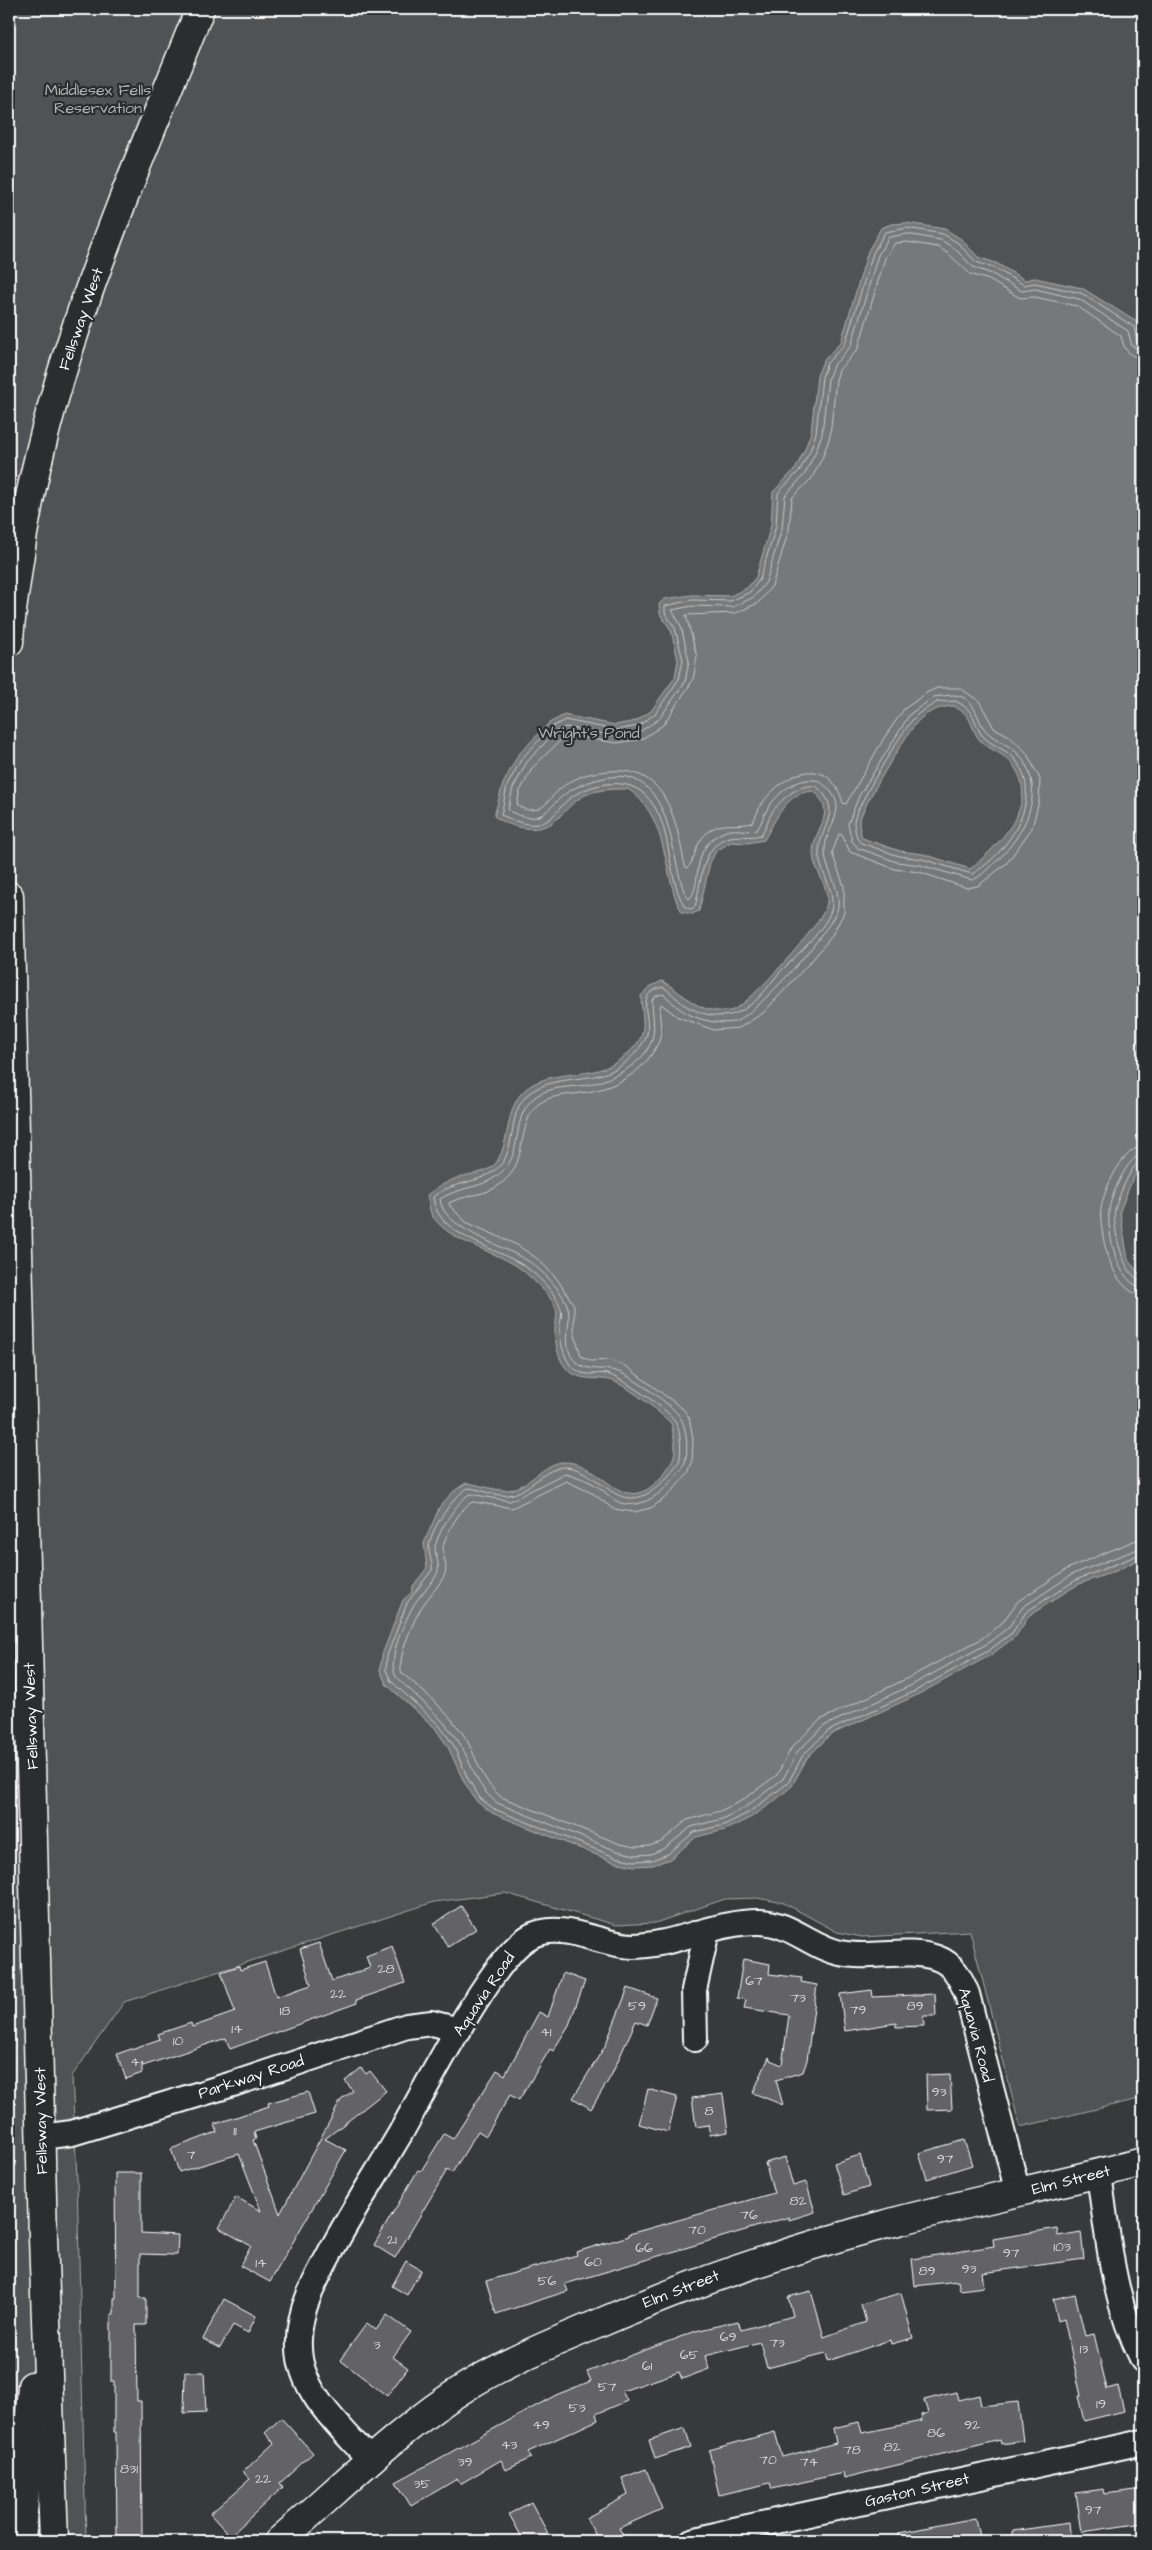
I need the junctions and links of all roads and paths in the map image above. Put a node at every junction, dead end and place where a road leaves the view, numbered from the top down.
1 (200, 9) edge
2 (9, 642) edge
3 (9, 896) edge
4 (707, 1931) junction
5 (460, 2030) junction
6 (695, 2039) dead end
7 (41, 2137) junction
8 (1143, 2162) edge
9 (1099, 2174) junction
10 (1018, 2193) junction
11 (43, 2238) junction
12 (1143, 2360) edge
13 (1143, 2442) edge
14 (370, 2460) junction
15 (21, 2541) edge
16 (54, 2541) edge
17 (280, 2541) edge
18 (692, 2541) edge

1 - 2 main road, Fellsway West
3 - 7 main road, Fellsway West
4 - 5 street, Aquavia Road
4 - 6 street
4 - 10 street, Aquavia Road
5 - 7 street, Parkway Road
5 - 14 street, Aquavia Road
7 - 11 main road, Fellsway West
8 - 9 main road, Elm Street
9 - 10 main road, Elm Street
9 - 12 street
10 - 14 main road, Elm Street
11 - 15 main road, Fellsway West
11 - 16 main road, Fellsway West
13 - 18 street, Gaston Street
14 - 17 main road, Elm Street

